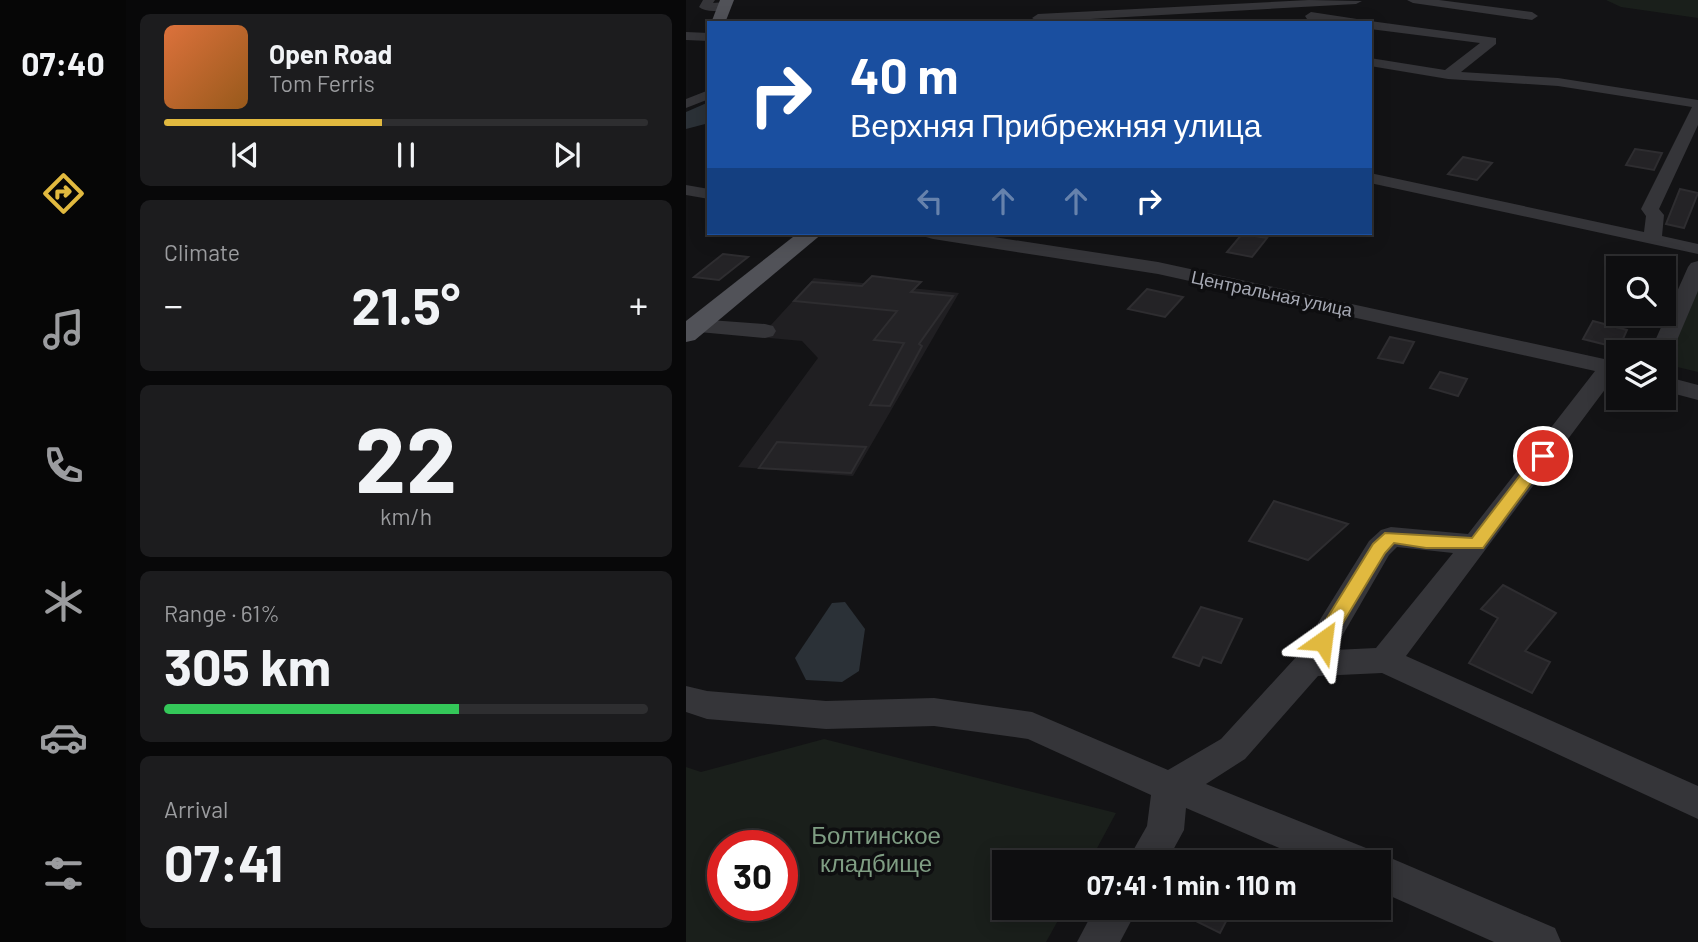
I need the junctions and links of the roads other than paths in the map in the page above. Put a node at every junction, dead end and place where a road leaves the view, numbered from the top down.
1 (709, 0) edge
2 (1413, 0) edge
3 (1358, 1) edge
4 (726, 3) edge
5 (1532, 16) dead end
6 (1039, 17) edge
7 (719, 21) edge
8 (1337, 21) edge
9 (1372, 24) edge
10 (686, 36) edge
11 (707, 37) edge
12 (1372, 62) edge
13 (1448, 75) junction
14 (707, 95) edge
15 (686, 104) edge
16 (1698, 106) edge
17 (1372, 178) edge
18 (686, 190) edge
19 (707, 194) edge
20 (809, 235) edge
21 (946, 235) edge
22 (1652, 240) junction
23 (1696, 258) edge
24 (691, 330) edge
25 (765, 331) dead end
26 (1665, 340) edge
27 (1606, 367) edge
28 (1606, 379) edge
29 (1676, 387) edge
30 (1698, 393) edge
31 (1476, 544) junction
32 (1385, 660) junction
33 (1309, 664) junction
34 (686, 699) edge
35 (1170, 787) junction
36 (1698, 803) edge
37 (1153, 850) edge
38 (1327, 850) edge
39 (1391, 877) edge
40 (1111, 920) edge
41 (1097, 942) edge
42 (1541, 942) edge

1 - 4 street
2 - 5 street
3 - 6 street
3 - 8 street
4 - 7 main road
9 - 13 street
10 - 11 street
12 - 13 street
13 - 16 street
14 - 15 street
16 - 22 street
17 - 22 street
18 - 19 street
20 - 24 main road
21 - 27 street, Центральная улица
22 - 23 street
23 - 26 street
24 - 25 street
28 - 31 street
29 - 30 street
31 - 32 street
31 - 33 street
32 - 33 street
32 - 36 street
33 - 35 street
34 - 35 street
35 - 37 street
35 - 38 street
39 - 42 street
40 - 41 street

